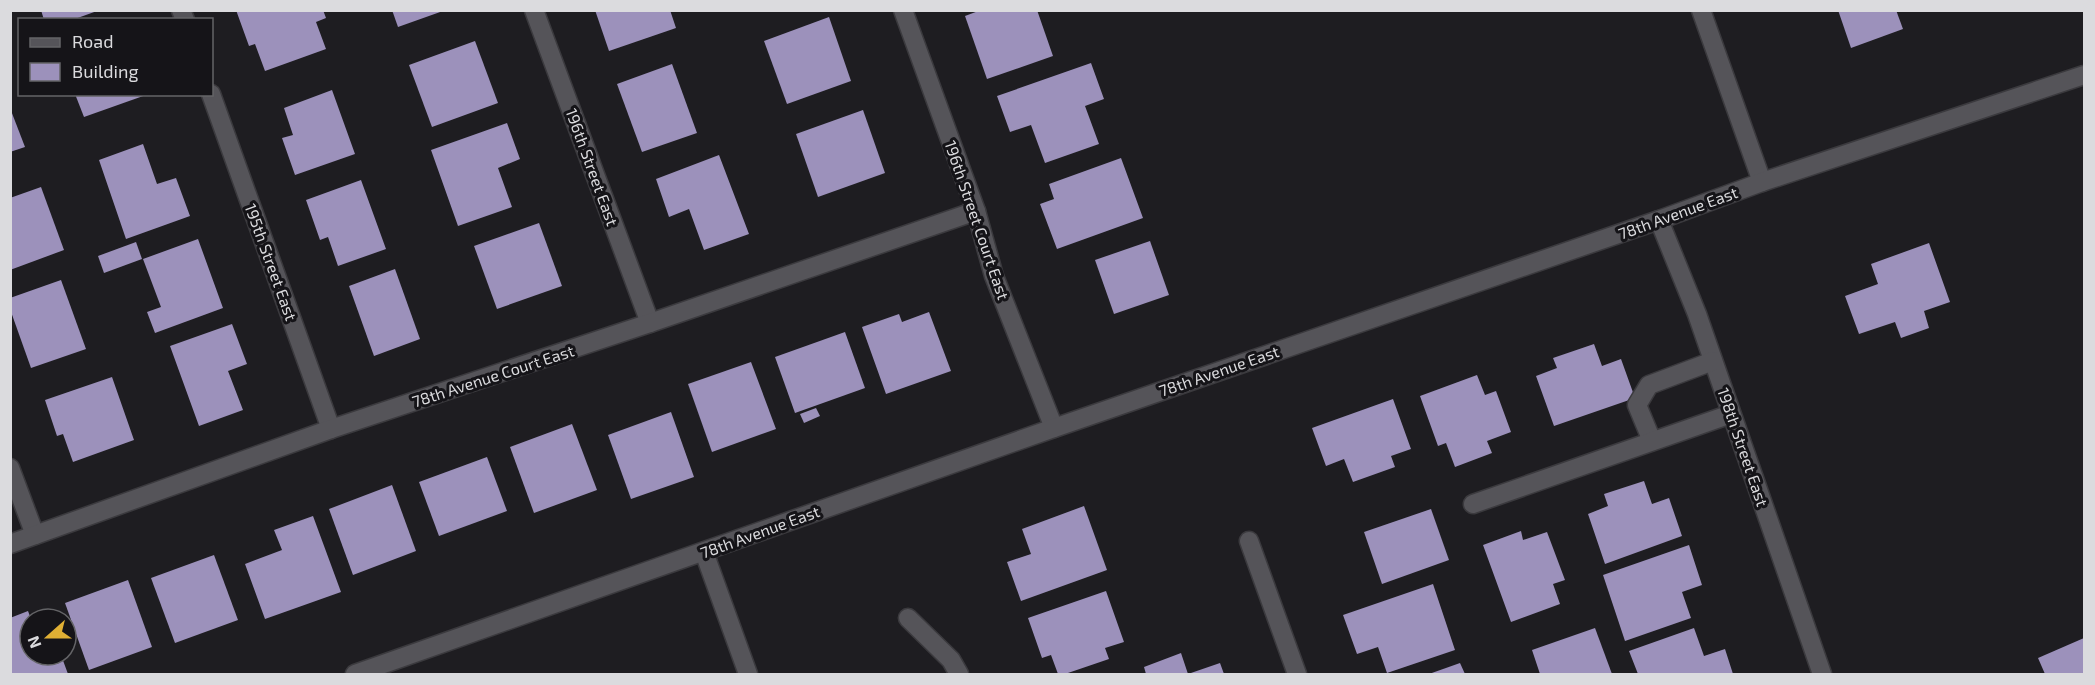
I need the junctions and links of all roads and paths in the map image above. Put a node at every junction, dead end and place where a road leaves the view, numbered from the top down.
1 (534, 10) edge
2 (903, 10) edge
3 (1701, 10) edge
4 (2085, 75) edge
5 (212, 96) edge
6 (1762, 182) junction
7 (976, 211) junction
8 (1659, 220) junction
9 (650, 323) junction
10 (1713, 361) junction
11 (1731, 414) junction
12 (1054, 428) junction
13 (331, 429) junction
14 (1652, 441) junction
15 (10, 468) edge
16 (1473, 504) dead end
17 (34, 535) junction
18 (1248, 541) dead end
19 (10, 544) edge
20 (704, 552) junction
21 (908, 618) dead end
22 (355, 675) edge
23 (748, 675) edge
24 (958, 675) edge
25 (1297, 675) edge
26 (1822, 675) edge

1 - 9 street, 196th Street East
2 - 7 street, 196th Street Court East
3 - 6 street
4 - 6 street, 78th Avenue East
5 - 13 street, 195th Street East
6 - 8 street, 78th Avenue East
7 - 9 street, 78th Avenue Court East
7 - 12 street, 196th Street Court East
8 - 10 street, 198th Street East
8 - 12 street, 78th Avenue East
9 - 13 street, 78th Avenue Court East
10 - 11 street, 198th Street East
10 - 14 street
11 - 14 street
11 - 26 street, 198th Street East
12 - 20 street, 78th Avenue East
13 - 17 street, 78th Avenue Court East
14 - 16 street
15 - 17 street
17 - 19 street, 78th Avenue Court East
18 - 25 street
20 - 22 street, 78th Avenue East
20 - 23 street
21 - 24 street

